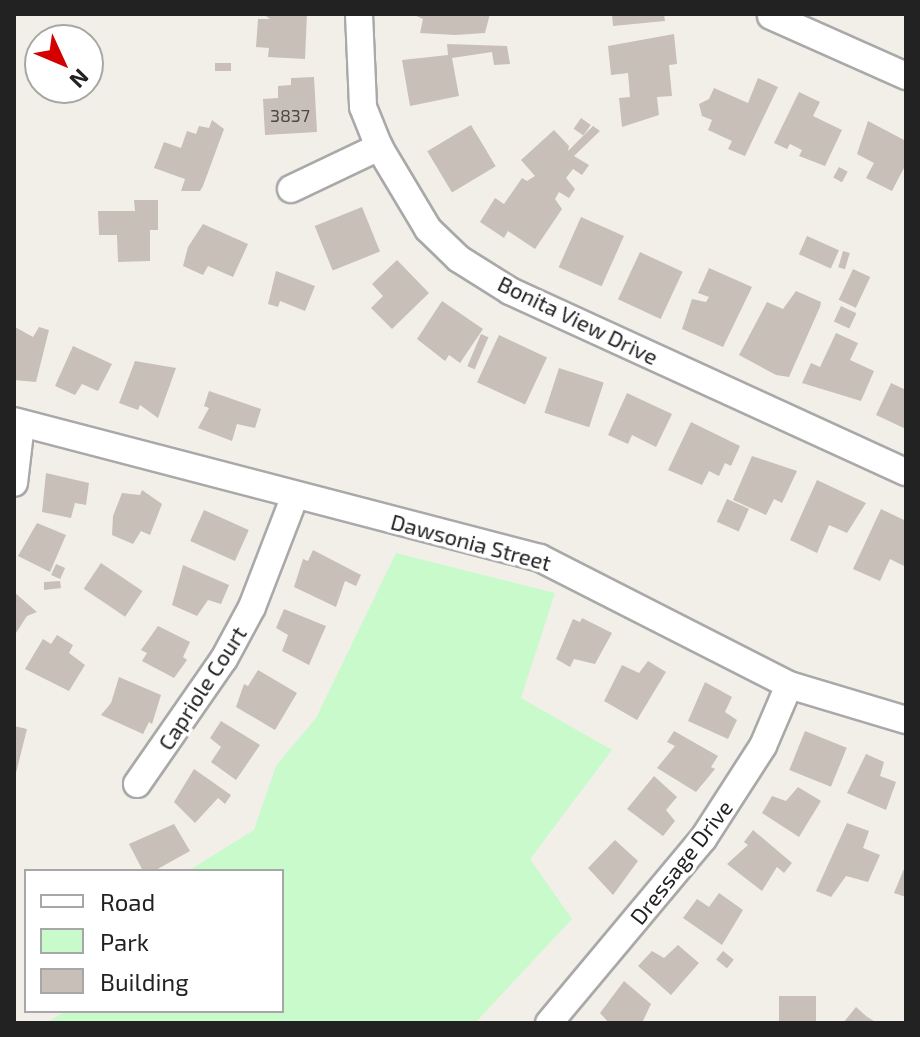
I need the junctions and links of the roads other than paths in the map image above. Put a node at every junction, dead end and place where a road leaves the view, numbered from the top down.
1 (359, 14) edge
2 (771, 16) dead end
3 (905, 74) edge
4 (379, 147) junction
5 (291, 189) dead end
6 (17, 422) edge
7 (906, 472) edge
8 (14, 483) edge
9 (294, 498) junction
10 (789, 685) junction
11 (906, 720) edge
12 (137, 784) dead end
13 (549, 1023) edge

1 - 4 street, Bonita View Drive
2 - 3 street
4 - 5 street
4 - 7 street, Bonita View Drive
6 - 8 street
6 - 9 street, Dawsonia Street
9 - 10 street, Dawsonia Street
9 - 12 street, Capriole Court
10 - 11 street, Dawsonia Street
10 - 13 street, Dressage Drive

